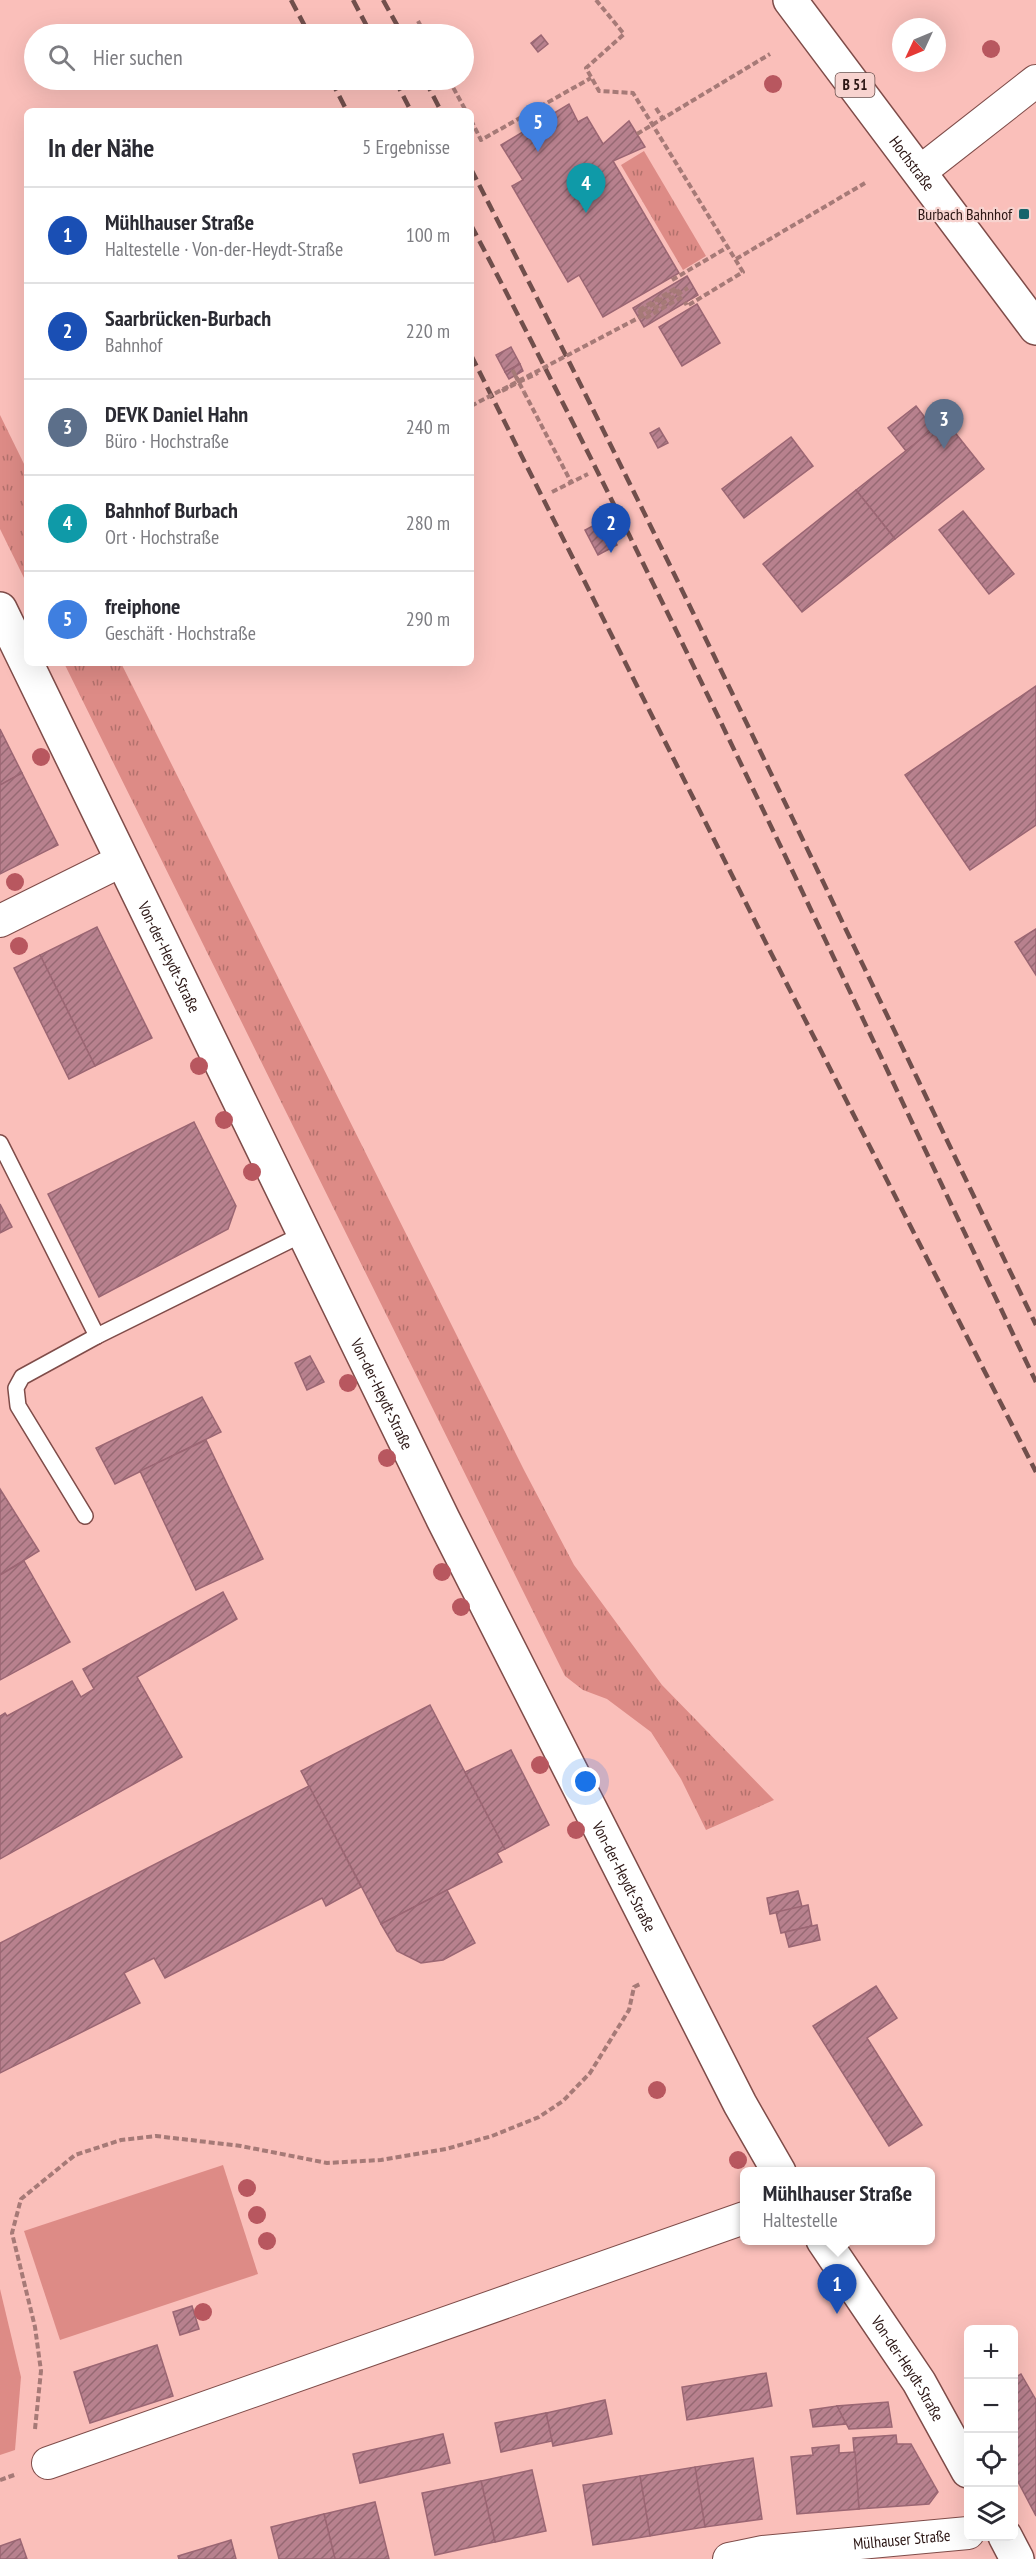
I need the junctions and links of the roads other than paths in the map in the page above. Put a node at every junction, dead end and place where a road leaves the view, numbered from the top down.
1 (790, 0) edge
2 (1036, 81) edge
3 (921, 171) junction
4 (1036, 328) edge
5 (0, 609) edge
6 (24, 659) edge
7 (27, 666) edge
8 (121, 861) junction
9 (0, 921) edge
10 (0, 1143) edge
11 (303, 1234) junction
12 (97, 1336) junction
13 (85, 1516) dead end
14 (776, 2167) edge
15 (740, 2219) edge
16 (826, 2245) edge
17 (964, 2462) edge
18 (48, 2463) dead end
19 (964, 2533) edge
20 (1008, 2541) edge
21 (729, 2559) edge
22 (1017, 2559) edge

1 - 3 main road, Hochstraße / B 51
2 - 3 street
3 - 4 main road, Hochstraße / B 51
5 - 6 main road, Von-der-Heydt-Straße
7 - 8 main road, Von-der-Heydt-Straße
8 - 9 street
8 - 11 main road, Von-der-Heydt-Straße
10 - 12 lane
11 - 12 lane
11 - 14 main road, Von-der-Heydt-Straße
12 - 13 lane
15 - 18 street
16 - 17 main road, Von-der-Heydt-Straße
19 - 21 street, Mülhauser Straße
20 - 22 main road

